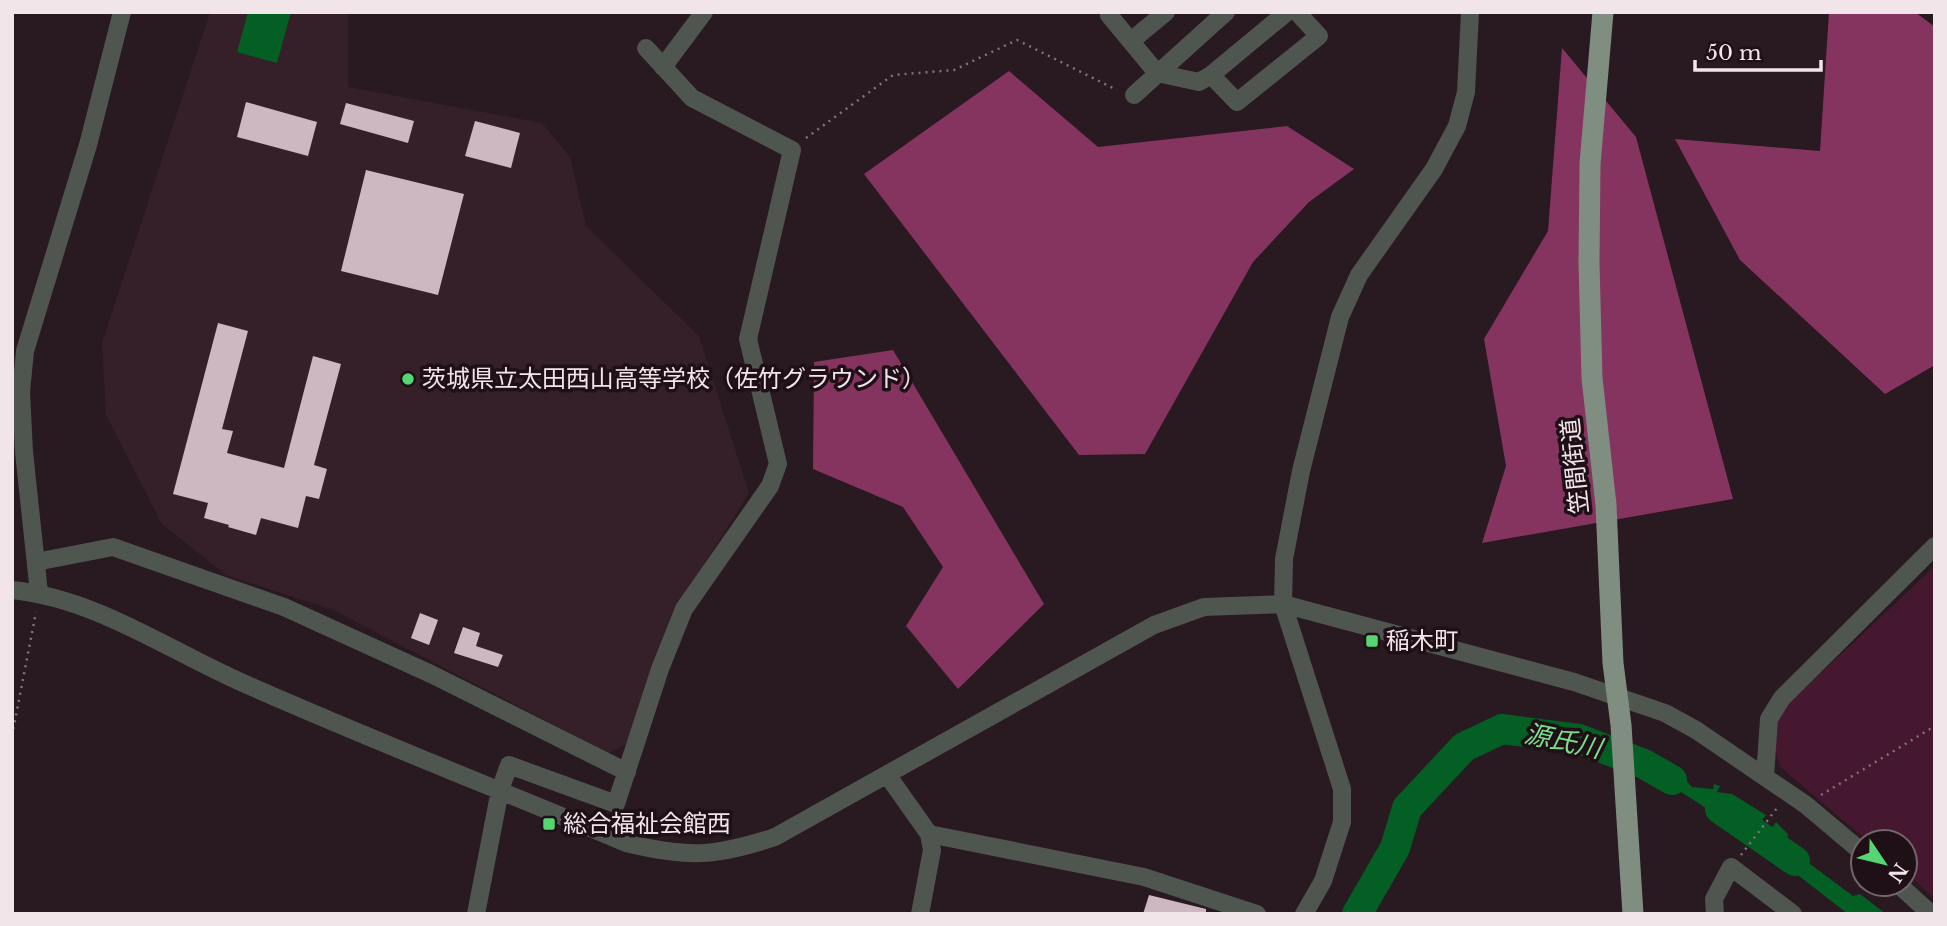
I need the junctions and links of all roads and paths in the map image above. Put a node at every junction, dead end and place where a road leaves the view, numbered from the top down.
1 (704, 12) edge
2 (1111, 12) edge
3 (1166, 12) edge
4 (1226, 12) edge
5 (1287, 12) edge
6 (1297, 12) edge
7 (1470, 12) edge
8 (1603, 12) edge
9 (124, 16) edge
10 (1131, 41) junction
11 (646, 48) dead end
12 (663, 67) junction
13 (1157, 73) junction
14 (1211, 75) junction
15 (1134, 95) joint
16 (792, 150) junction
17 (1935, 546) edge
18 (36, 562) junction
19 (12, 590) edge
20 (39, 593) junction
21 (1283, 604) junction
22 (1617, 695) junction
23 (1935, 726) edge
24 (12, 736) edge
25 (627, 772) junction
26 (888, 776) junction
27 (1765, 776) junction
28 (500, 790) junction
29 (1806, 804) junction
30 (1774, 812) dead end
31 (929, 834) junction
32 (1849, 841) edge
33 (1738, 858) dead end
34 (1913, 898) edge
35 (476, 914) edge
36 (920, 914) edge
37 (1257, 914) edge
38 (1304, 914) edge
39 (1633, 914) edge
40 (1715, 914) edge
41 (1793, 914) edge
42 (1931, 914) edge

1 - 12 street
2 - 10 street
3 - 10 street
4 - 13 street
5 - 14 street
6 - 14 street
7 - 21 street
8 - 22 main road, 笠間街道
9 - 18 street
10 - 13 street
11 - 12 street
12 - 16 street
13 - 14 street
13 - 15 street
15 - 16 path
16 - 25 street
17 - 27 street
18 - 20 street
18 - 25 street
19 - 20 street
20 - 24 path
20 - 28 street
21 - 22 street
21 - 26 street
21 - 38 street
22 - 27 street
22 - 39 main road, 笠間街道
23 - 29 path
25 - 28 street
26 - 28 street
26 - 31 street
27 - 29 street
28 - 35 street
29 - 32 street
30 - 33 path
31 - 36 street
31 - 37 street
34 - 42 street
40 - 41 street

